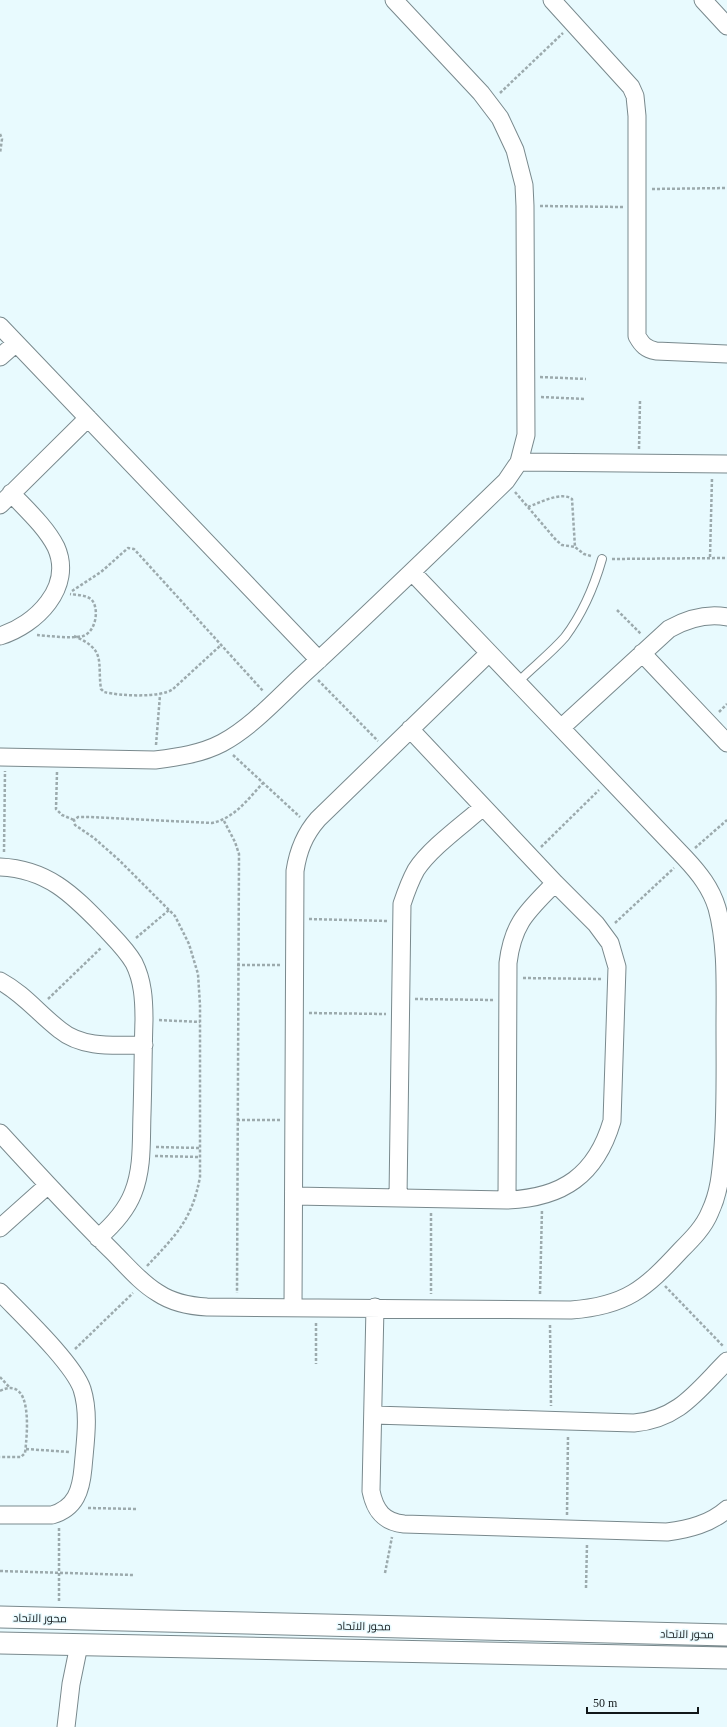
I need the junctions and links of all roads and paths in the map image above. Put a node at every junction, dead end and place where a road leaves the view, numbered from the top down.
1 (394, 0) edge
2 (552, 0) edge
3 (703, 0) edge
4 (573, 23) junction
5 (727, 26) edge
6 (490, 103) junction
7 (0, 134) edge
8 (0, 153) edge
9 (727, 188) edge
10 (637, 189) junction
11 (526, 206) junction
12 (637, 207) junction
13 (0, 326) edge
14 (16, 343) junction
15 (727, 354) edge
16 (0, 357) edge
17 (526, 377) junction
18 (586, 379) dead end
19 (526, 397) junction
20 (585, 399) dead end
21 (640, 401) dead end
22 (88, 418) junction
23 (519, 462) junction
24 (638, 464) junction
25 (720, 464) edge
26 (506, 480) junction
27 (5, 499) edge
28 (528, 507) junction
29 (575, 547) junction
30 (710, 557) junction
31 (727, 558) edge
32 (602, 559) junction
33 (412, 572) junction
34 (617, 610) dead end
35 (727, 616) edge
36 (3, 635) edge
37 (74, 636) junction
38 (221, 645) junction
39 (647, 649) junction
40 (489, 653) junction
41 (314, 665) junction
42 (518, 682) junction
43 (160, 695) junction
44 (273, 702) junction
45 (561, 728) junction
46 (410, 729) junction
47 (221, 743) junction
48 (727, 743) edge
49 (387, 751) junction
50 (3, 757) edge
51 (58, 758) junction
52 (155, 760) junction
53 (610, 779) junction
54 (263, 783) junction
55 (484, 807) junction
56 (74, 820) junction
57 (727, 820) edge
58 (224, 821) junction
59 (311, 827) junction
60 (530, 857) junction
61 (685, 858) junction
62 (2, 867) edge
63 (555, 884) junction
64 (169, 910) junction
65 (294, 919) junction
66 (401, 921) junction
67 (604, 933) junction
68 (118, 942) junction
69 (237, 964) junction
70 (294, 965) junction
71 (508, 978) junction
72 (616, 980) junction
73 (0, 981) edge
74 (508, 1000) junction
75 (400, 1007) junction
76 (37, 1009) junction
77 (294, 1013) junction
78 (144, 1020) junction
79 (200, 1022) junction
80 (144, 1045) junction
81 (726, 1111) edge
82 (237, 1120) junction
83 (294, 1120) junction
84 (0, 1133) edge
85 (200, 1148) dead end
86 (141, 1152) junction
87 (200, 1157) junction
88 (48, 1185) junction
89 (294, 1196) junction
90 (543, 1196) junction
91 (398, 1198) junction
92 (430, 1198) junction
93 (507, 1200) junction
94 (0, 1228) edge
95 (98, 1238) junction
96 (656, 1277) junction
97 (141, 1280) junction
98 (2, 1299) edge
99 (237, 1307) junction
100 (293, 1307) junction
101 (316, 1307) junction
102 (375, 1307) junction
103 (431, 1308) junction
104 (545, 1309) junction
105 (727, 1351) edge
106 (64, 1361) junction
107 (727, 1361) edge
108 (316, 1364) dead end
109 (0, 1377) edge
110 (11, 1389) junction
111 (0, 1391) edge
112 (374, 1415) junction
113 (551, 1420) junction
114 (568, 1421) junction
115 (26, 1449) junction
116 (84, 1454) junction
117 (0, 1457) edge
118 (138, 1509) dead end
119 (727, 1509) edge
120 (64, 1510) junction
121 (0, 1514) edge
122 (394, 1523) junction
123 (567, 1529) junction
124 (587, 1530) junction
125 (0, 1572) edge
126 (59, 1573) junction
127 (385, 1573) dead end
128 (133, 1575) dead end
129 (586, 1588) dead end
130 (0, 1617) edge
131 (58, 1618) junction
132 (727, 1635) edge
133 (0, 1643) edge
134 (79, 1645) junction
135 (727, 1658) edge
136 (66, 1727) edge

1 - 6 street
2 - 4 street
3 - 5 street
4 - 6 path
4 - 10 street
6 - 11 street
7 - 8 path
9 - 10 path
10 - 12 street
11 - 12 path
11 - 17 street
12 - 15 street
13 - 14 street
14 - 16 street
14 - 22 street
17 - 18 path
17 - 19 street
19 - 20 path
19 - 23 street
21 - 24 path
22 - 27 street
22 - 41 street
23 - 24 street
23 - 26 street
24 - 25 street
25 - 30 path
26 - 28 path
26 - 33 street
27 - 36 street
28 - 29 path
28 - 29 path
29 - 32 path
30 - 31 path
30 - 32 path
32 - 42 lane
33 - 40 street
33 - 41 street
34 - 39 path
35 - 39 street
36 - 37 path
37 - 38 path
37 - 43 path
38 - 43 path
38 - 44 path
39 - 45 street
39 - 48 street
40 - 42 street
40 - 46 street
41 - 44 street
41 - 49 path
42 - 45 street
43 - 52 path
44 - 47 street
45 - 53 street
46 - 49 street
46 - 55 street
47 - 52 street
47 - 54 path
49 - 59 street
50 - 51 street
50 - 62 path
51 - 52 street
51 - 56 path
53 - 60 path
53 - 61 street
54 - 58 path
54 - 59 path
55 - 60 street
55 - 66 street
56 - 58 path
56 - 64 path
57 - 61 path
58 - 69 path
59 - 65 street
60 - 63 street
61 - 67 path
61 - 81 street
62 - 68 street
63 - 67 street
63 - 71 street
64 - 68 path
64 - 79 path
65 - 66 path
65 - 70 street
66 - 75 street
67 - 72 street
68 - 76 path
68 - 78 street
69 - 70 path
69 - 82 path
70 - 77 street
71 - 72 path
71 - 74 street
72 - 90 street
73 - 76 street
74 - 75 path
74 - 93 street
75 - 77 path
75 - 91 street
76 - 80 street
77 - 83 street
78 - 79 path
78 - 80 street
79 - 87 path
80 - 86 street
81 - 96 street
82 - 83 path
82 - 99 path
83 - 89 street
84 - 88 street
85 - 86 path
86 - 87 path
86 - 95 street
87 - 97 path
88 - 94 street
88 - 95 street
89 - 91 street
89 - 100 street
90 - 93 street
90 - 104 path
91 - 92 street
92 - 93 street
92 - 103 path
95 - 97 street
96 - 104 street
96 - 105 path
97 - 99 street
97 - 106 path
98 - 106 street
99 - 100 street
100 - 101 street
101 - 102 street
101 - 108 path
102 - 103 street
102 - 112 street
103 - 104 street
104 - 113 path
106 - 116 street
107 - 114 street
109 - 110 path
110 - 111 path
110 - 115 path
112 - 113 street
112 - 122 street
113 - 114 street
114 - 123 path
115 - 116 path
115 - 117 path
116 - 120 street
118 - 120 path
119 - 124 street
120 - 121 street
120 - 126 path
122 - 123 street
122 - 127 path
123 - 124 street
124 - 129 path
125 - 126 path
126 - 128 path
126 - 131 path
130 - 131 street, محور الاتحاد
131 - 132 street, محور الاتحاد
133 - 134 street
134 - 135 street
134 - 136 street

